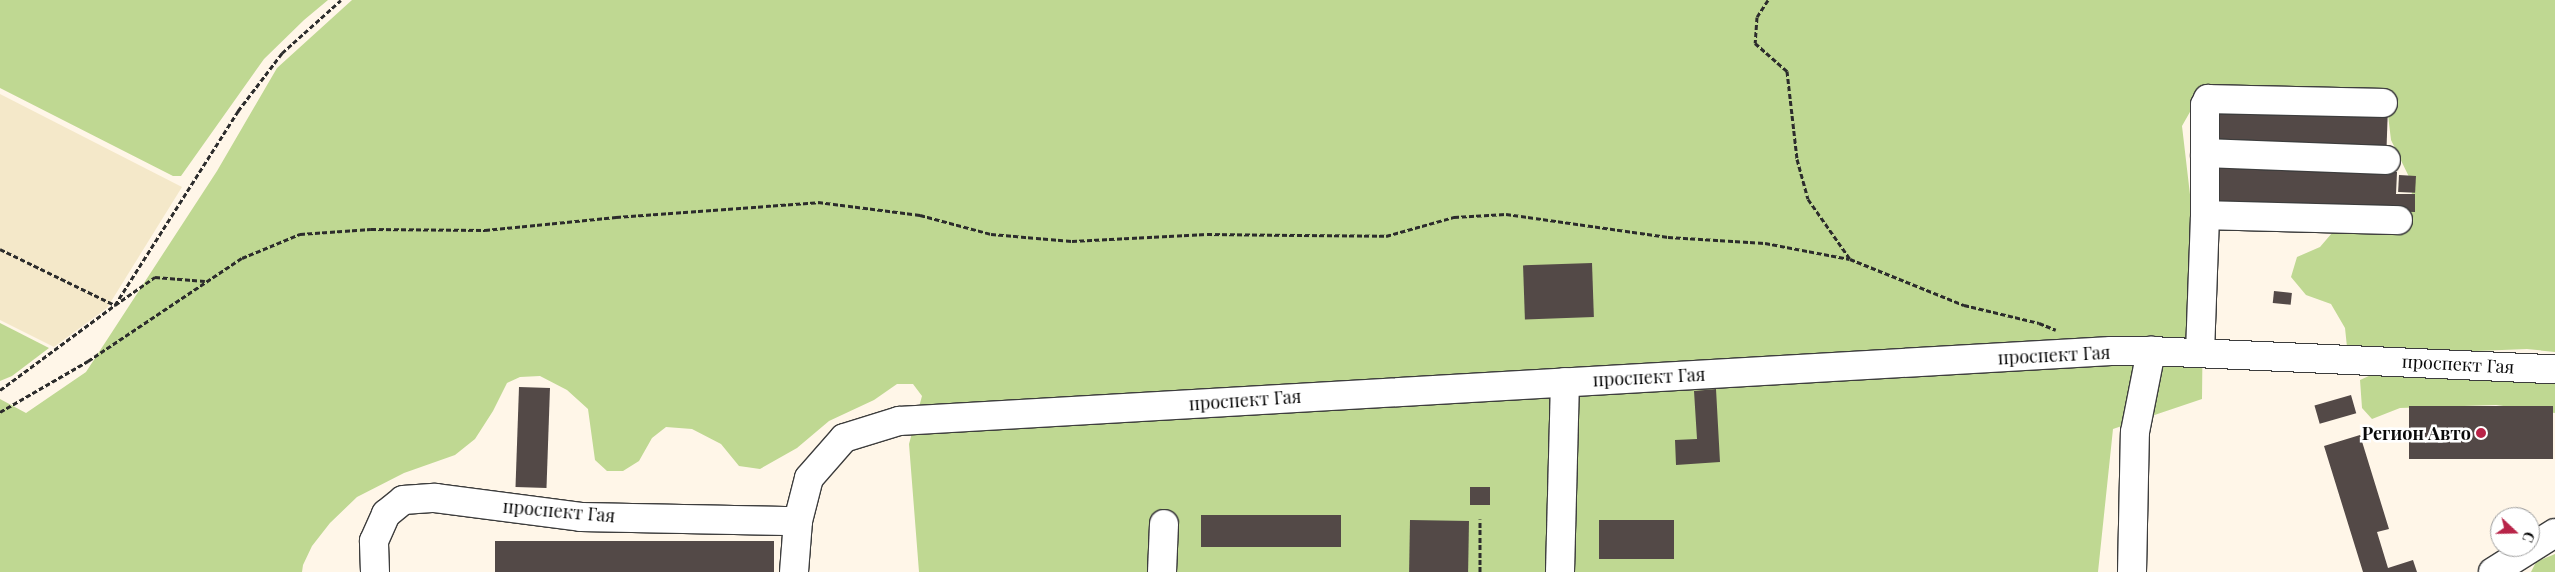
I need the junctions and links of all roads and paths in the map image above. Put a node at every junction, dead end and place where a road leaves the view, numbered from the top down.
1 (341, 0) edge
2 (1768, 0) edge
3 (2383, 103) dead end
4 (2205, 153) junction
5 (2386, 160) dead end
6 (2205, 215) junction
7 (2398, 220) dead end
8 (0, 249) edge
9 (1850, 259) junction
10 (206, 281) junction
11 (115, 305) junction
12 (2057, 330) dead end
13 (2151, 351) junction
14 (2200, 353) junction
15 (2555, 368) edge
16 (1565, 382) junction
17 (0, 390) edge
18 (0, 412) edge
19 (1480, 519) dead end
20 (798, 521) junction
21 (1164, 524) dead end
22 (2555, 533) edge
23 (375, 572) edge
24 (794, 572) edge
25 (1162, 572) edge
26 (1480, 572) edge
27 (1560, 572) edge
28 (2132, 572) edge
29 (2493, 572) edge

1 - 11 path
2 - 9 path
3 - 4 street
4 - 5 street
4 - 6 street
6 - 7 street
6 - 14 street
8 - 11 path
9 - 10 path
9 - 12 path
10 - 11 path
10 - 18 path
11 - 17 path
13 - 14 street, проспект Гая
13 - 16 street, проспект Гая
13 - 28 street
14 - 15 street, проспект Гая
16 - 20 street, проспект Гая
16 - 27 street
19 - 26 path
20 - 23 street, проспект Гая
20 - 24 street, проспект Гая
21 - 25 street
22 - 29 street

